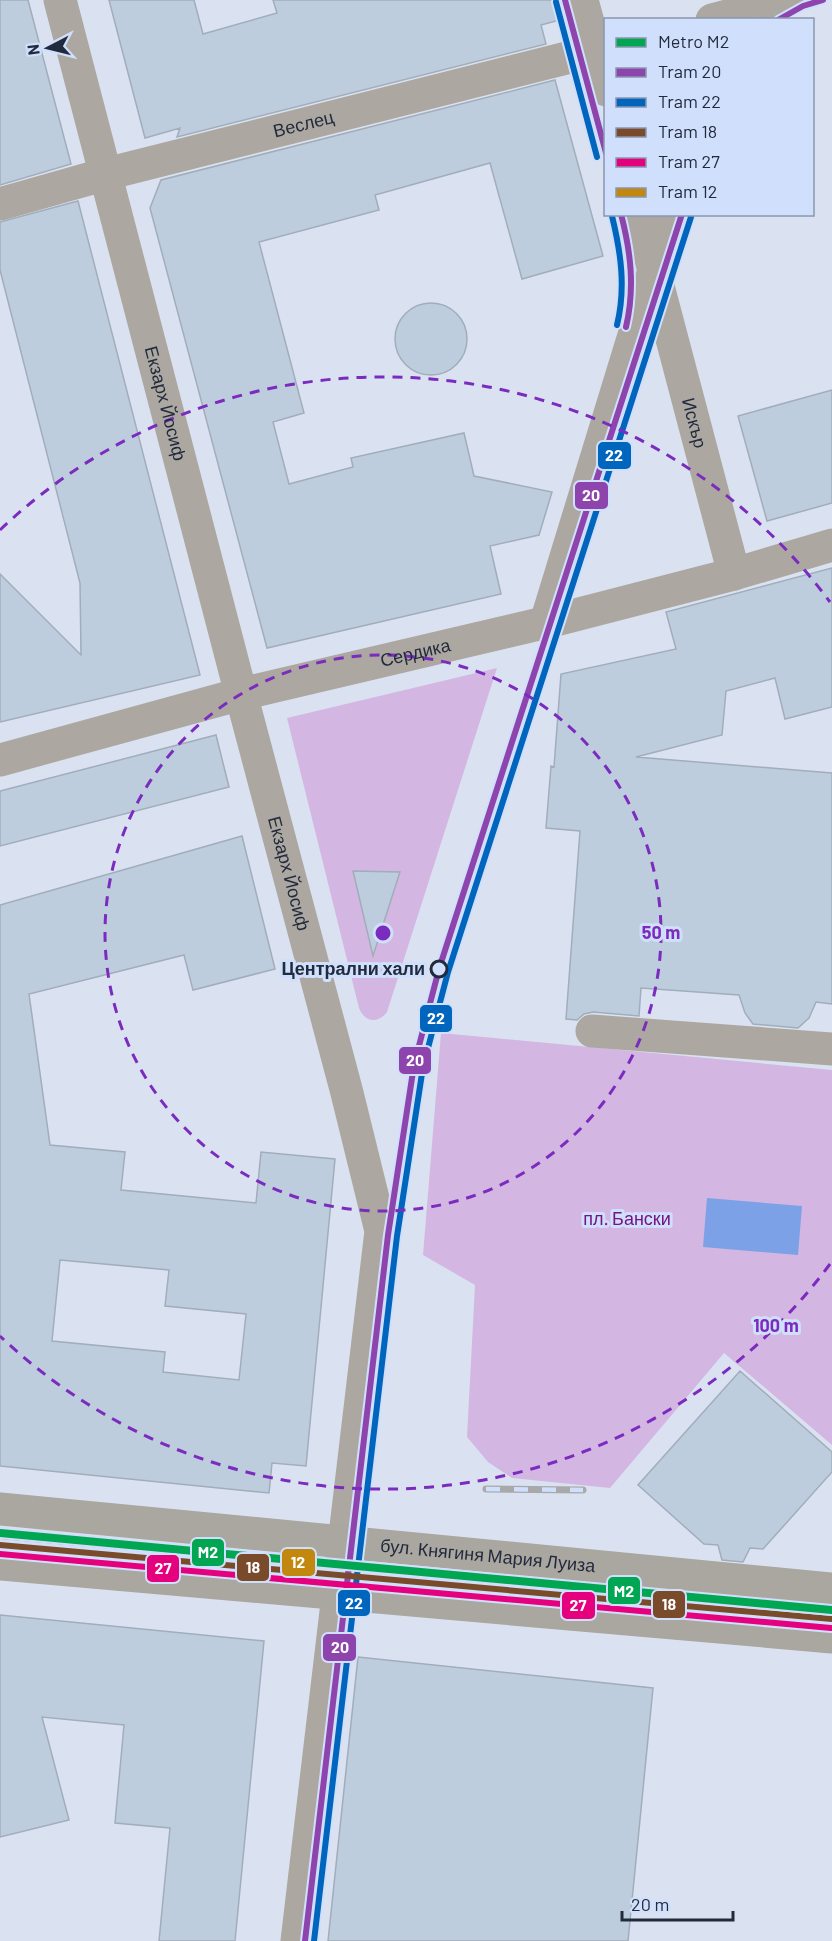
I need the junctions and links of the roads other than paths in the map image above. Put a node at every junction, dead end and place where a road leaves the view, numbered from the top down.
1 (60, 0) edge
2 (582, 0) edge
3 (774, 8) edge
4 (722, 18) edge
5 (600, 49) edge
6 (604, 76) edge
7 (106, 174) junction
8 (0, 204) edge
9 (640, 216) edge
10 (674, 216) edge
11 (654, 270) junction
12 (832, 545) edge
13 (735, 574) junction
14 (546, 622) junction
15 (240, 694) junction
16 (0, 760) edge
17 (592, 1030) dead end
18 (832, 1049) edge
19 (0, 1509) edge
20 (344, 1541) junction
21 (0, 1564) edge
22 (832, 1589) edge
23 (337, 1593) junction
24 (832, 1637) edge
25 (297, 1941) edge

1 - 7 street, Екзарх Йосиф
2 - 5 street
3 - 4 street
5 - 6 street
5 - 7 street, Веслец
7 - 8 street, Веслец
7 - 15 street, Екзарх Йосиф
9 - 11 street, Искър
10 - 11 street
11 - 13 street, Искър
11 - 14 street
12 - 13 street, Сердика
13 - 14 street, Сердика
14 - 15 street, Сердика
15 - 16 street, Сердика
15 - 20 street, Екзарх Йосиф
17 - 18 street
19 - 20 main road, бул. Княгиня Мария Луиза
20 - 22 main road, бул. Княгиня Мария Луиза
20 - 23 street, Екзарх Йосиф
21 - 23 main road
23 - 24 main road
23 - 25 street, Екзарх Йосиф

